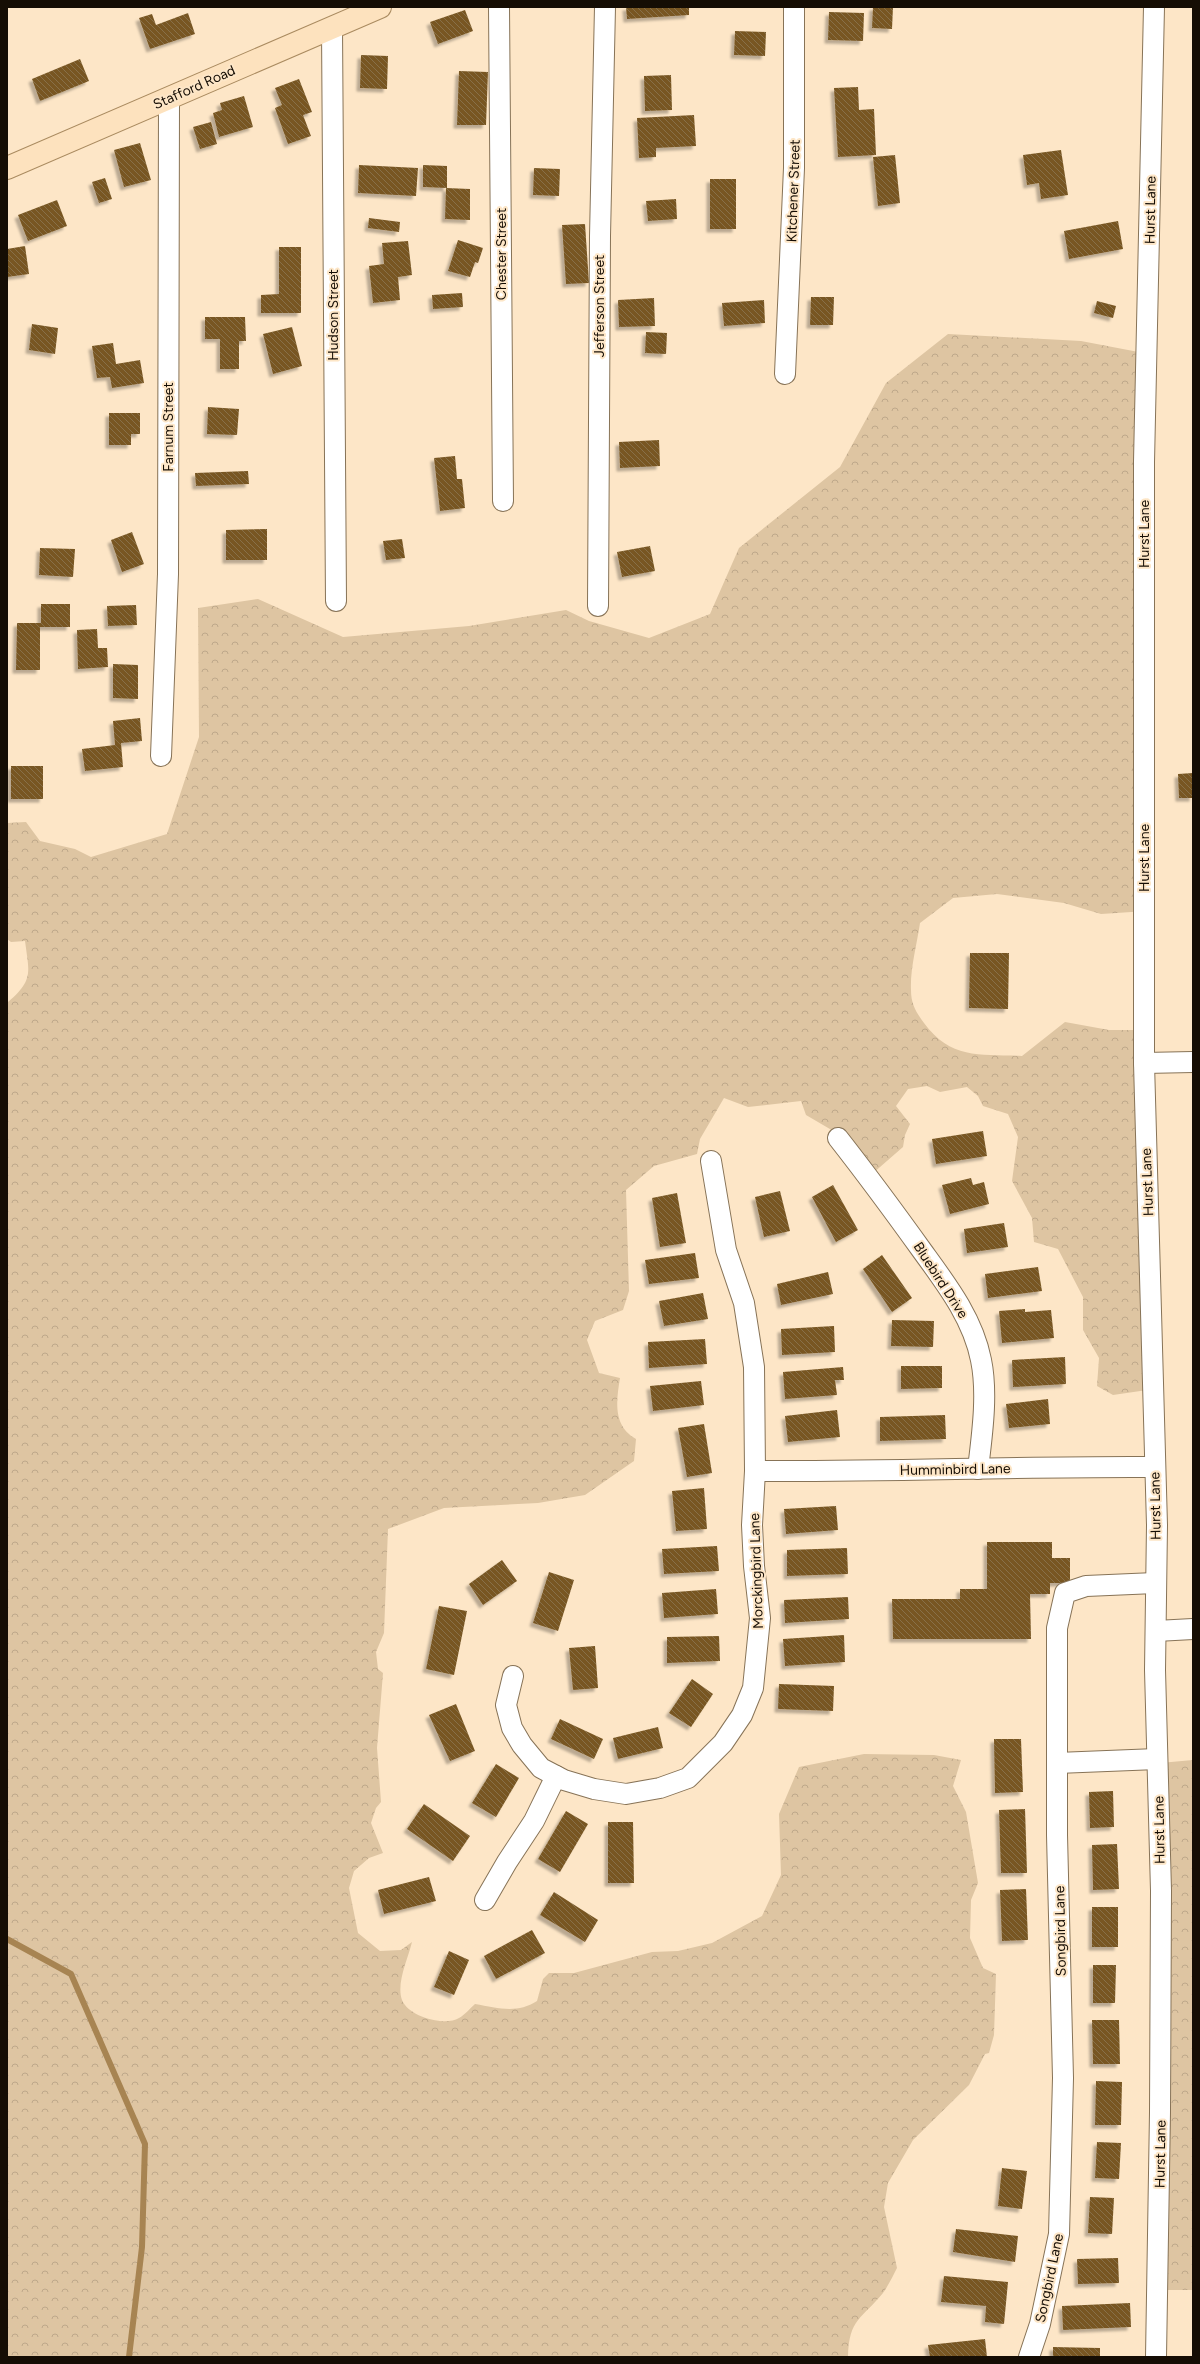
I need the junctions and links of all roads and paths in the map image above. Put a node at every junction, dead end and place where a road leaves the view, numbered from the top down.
1 (380, 7) edge
2 (499, 7) edge
3 (605, 7) edge
4 (794, 7) edge
5 (1154, 7) edge
6 (332, 28) junction
7 (169, 99) junction
8 (7, 168) edge
9 (785, 374) dead end
10 (503, 501) dead end
11 (336, 601) dead end
12 (598, 606) dead end
13 (161, 756) dead end
14 (1193, 1062) edge
15 (1144, 1063) junction
16 (838, 1138) dead end
17 (711, 1161) dead end
18 (1155, 1467) junction
19 (978, 1469) junction
20 (755, 1471) junction
21 (1155, 1583) junction
22 (1193, 1629) edge
23 (1156, 1631) junction
24 (513, 1676) dead end
25 (1157, 1759) junction
26 (1057, 1763) junction
27 (556, 1776) junction
28 (485, 1900) dead end
29 (1029, 2357) edge
30 (1156, 2357) edge

1 - 6 main road, Stafford Road
2 - 10 street, Chester Street
3 - 12 street, Jefferson Street
4 - 9 street, Kitchener Street
5 - 15 street, Hurst Lane
6 - 7 main road, Stafford Road
6 - 11 street, Hudson Street
7 - 8 main road, Stafford Road
7 - 13 street, Farnum Street
14 - 15 street
15 - 18 street, Hurst Lane
16 - 19 street, Bluebird Drive
17 - 20 street, Morckingbird Lane
18 - 19 street, Humminbird Lane
18 - 21 street, Hurst Lane
19 - 20 street, Humminbird Lane
20 - 27 street, Morckingbird Lane
21 - 23 street, Hurst Lane
21 - 26 street, Songbird Lane
22 - 23 street
23 - 25 street, Hurst Lane
24 - 27 street, Morckingbird Lane
25 - 26 street
25 - 30 street, Hurst Lane
26 - 29 street, Songbird Lane
27 - 28 street

